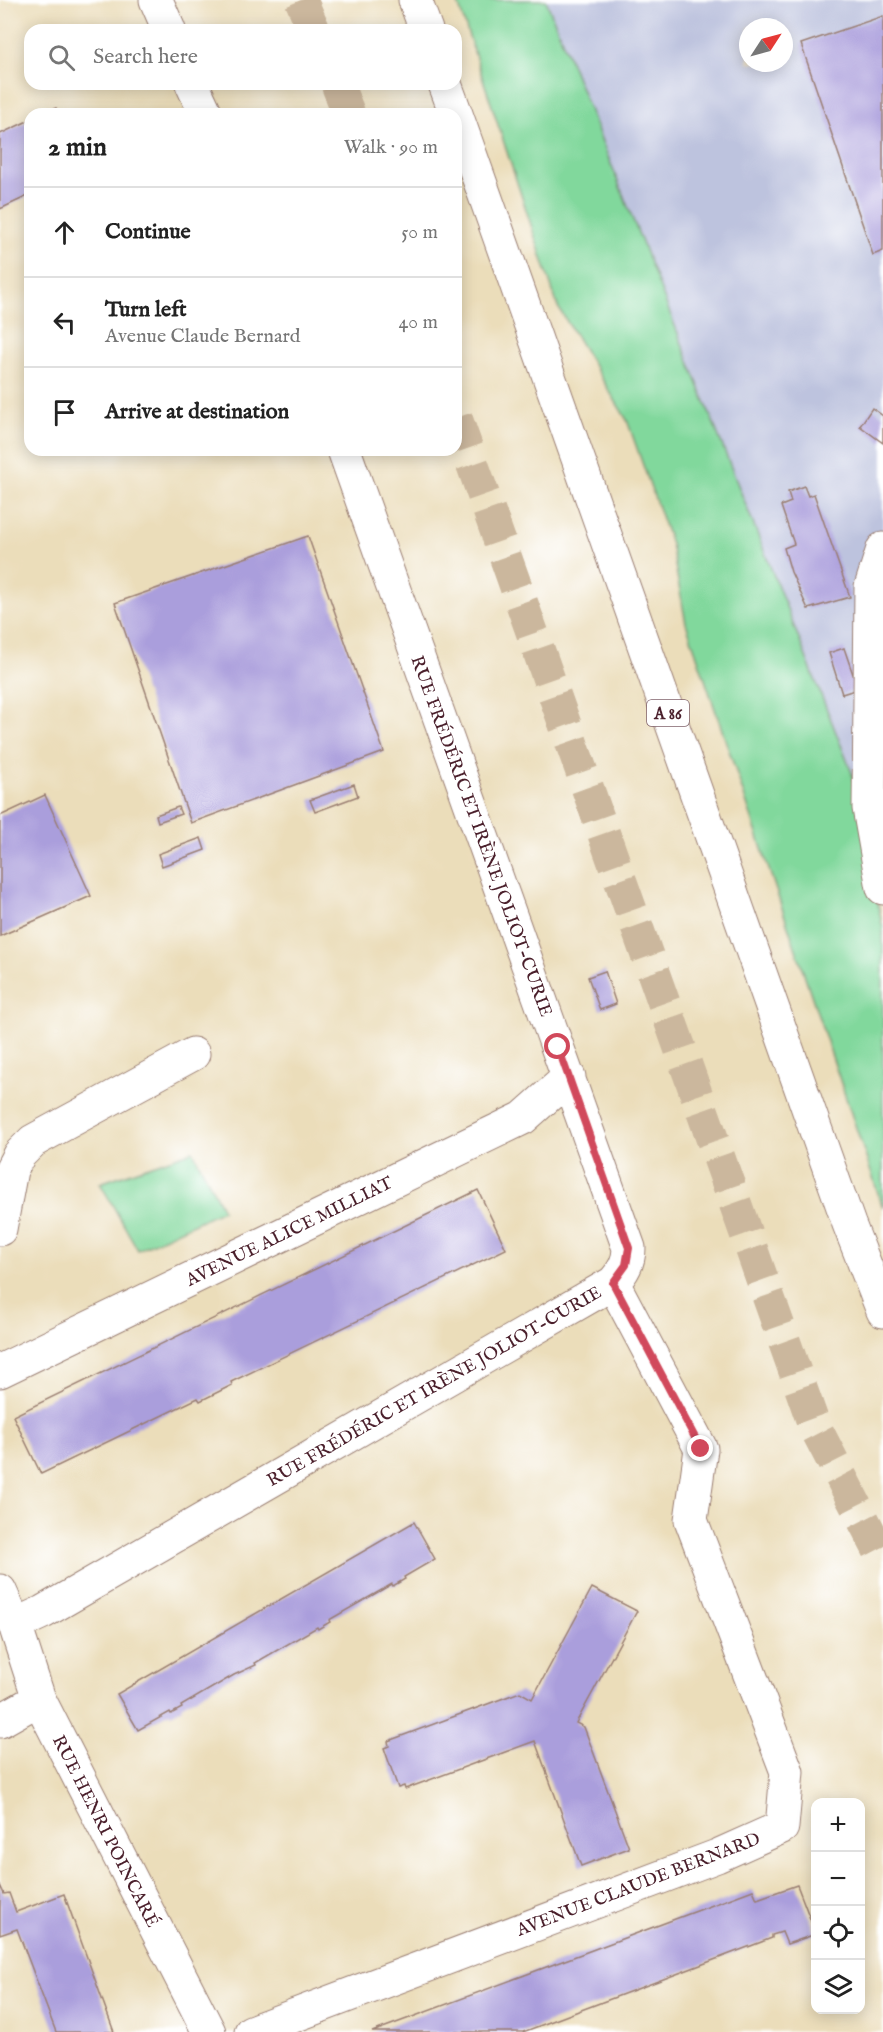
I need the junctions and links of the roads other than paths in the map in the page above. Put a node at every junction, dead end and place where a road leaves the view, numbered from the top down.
1 (156, 0) edge
2 (416, 0) edge
3 (166, 24) edge
4 (424, 24) edge
5 (195, 90) edge
6 (447, 90) edge
7 (203, 108) edge
8 (454, 108) edge
9 (462, 131) edge
10 (346, 456) edge
11 (883, 549) edge
12 (883, 888) edge
13 (193, 1054) dead end
14 (569, 1077) junction
15 (0, 1229) edge
16 (613, 1283) junction
17 (883, 1311) edge
18 (0, 1371) edge
19 (0, 1591) edge
20 (15, 1625) junction
21 (39, 1699) junction
22 (0, 1721) edge
23 (209, 2032) edge
24 (251, 2032) edge

1 - 3 main road
2 - 4 main road
5 - 7 main road
6 - 8 main road, A 86
9 - 17 main road, A 86
10 - 14 main road, RUE FRÉDÉRIC ET IRÈNE JOLIOT-CURIE
11 - 12 main road
13 - 15 main road
14 - 16 main road, RUE FRÉDÉRIC ET IRÈNE JOLIOT-CURIE
14 - 18 main road, AVENUE ALICE MILLIAT
16 - 20 main road, RUE FRÉDÉRIC ET IRÈNE JOLIOT-CURIE
16 - 24 main road, AVENUE CLAUDE BERNARD
19 - 20 main road, RUE HENRI POINCARÉ
20 - 21 main road, RUE HENRI POINCARÉ
21 - 22 main road
21 - 23 main road, RUE HENRI POINCARÉ

